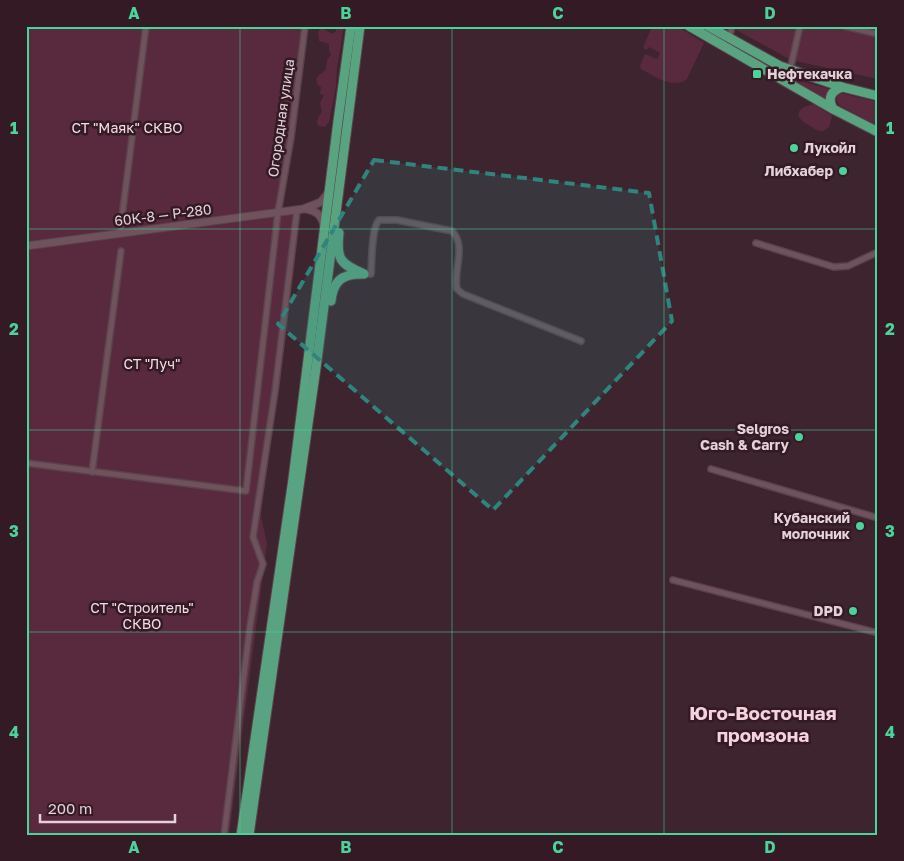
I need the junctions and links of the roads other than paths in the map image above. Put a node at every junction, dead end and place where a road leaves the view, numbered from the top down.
1 (146, 26) edge
2 (305, 26) edge
3 (351, 26) edge
4 (360, 26) edge
5 (689, 26) edge
6 (708, 26) edge
7 (732, 26) edge
8 (800, 26) edge
9 (844, 26) edge
10 (878, 34) edge
11 (729, 38) junction
12 (790, 70) junction
13 (842, 86) junction
14 (878, 96) edge
15 (833, 109) junction
16 (342, 122) junction
17 (878, 132) edge
18 (330, 189) junction
19 (337, 199) junction
20 (300, 209) junction
21 (278, 212) junction
22 (325, 229) junction
23 (120, 233) junction
24 (756, 243) dead end
25 (26, 246) edge
26 (121, 251) dead end
27 (878, 252) edge
28 (364, 274) junction
29 (318, 332) junction
30 (580, 341) dead end
31 (26, 463) edge
32 (711, 469) dead end
33 (92, 472) junction
34 (878, 518) edge
35 (673, 580) dead end
36 (878, 633) edge
37 (224, 835) edge
38 (241, 835) edge
39 (249, 835) edge

1 - 23 street
2 - 21 street, Огородная улица
3 - 16 highway
4 - 16 highway
5 - 15 highway
6 - 11 highway
7 - 11 street
8 - 12 street
9 - 10 street
11 - 12 highway
12 - 13 highway
13 - 14 highway
13 - 15 highway
15 - 17 highway
16 - 18 highway
16 - 19 highway
18 - 20 street, 60К-8 — Р-280
18 - 22 highway
19 - 28 highway
19 - 29 highway
20 - 21 street, 60К-8 — Р-280
20 - 22 street
20 - 37 street
21 - 23 street, 60К-8 — Р-280
21 - 33 street, Огородная улица
22 - 29 highway
23 - 25 street, 60К-8 — Р-280
24 - 27 street
26 - 33 street
28 - 29 highway
28 - 30 street
29 - 38 highway
29 - 39 highway
31 - 33 street
32 - 34 street
35 - 36 street

